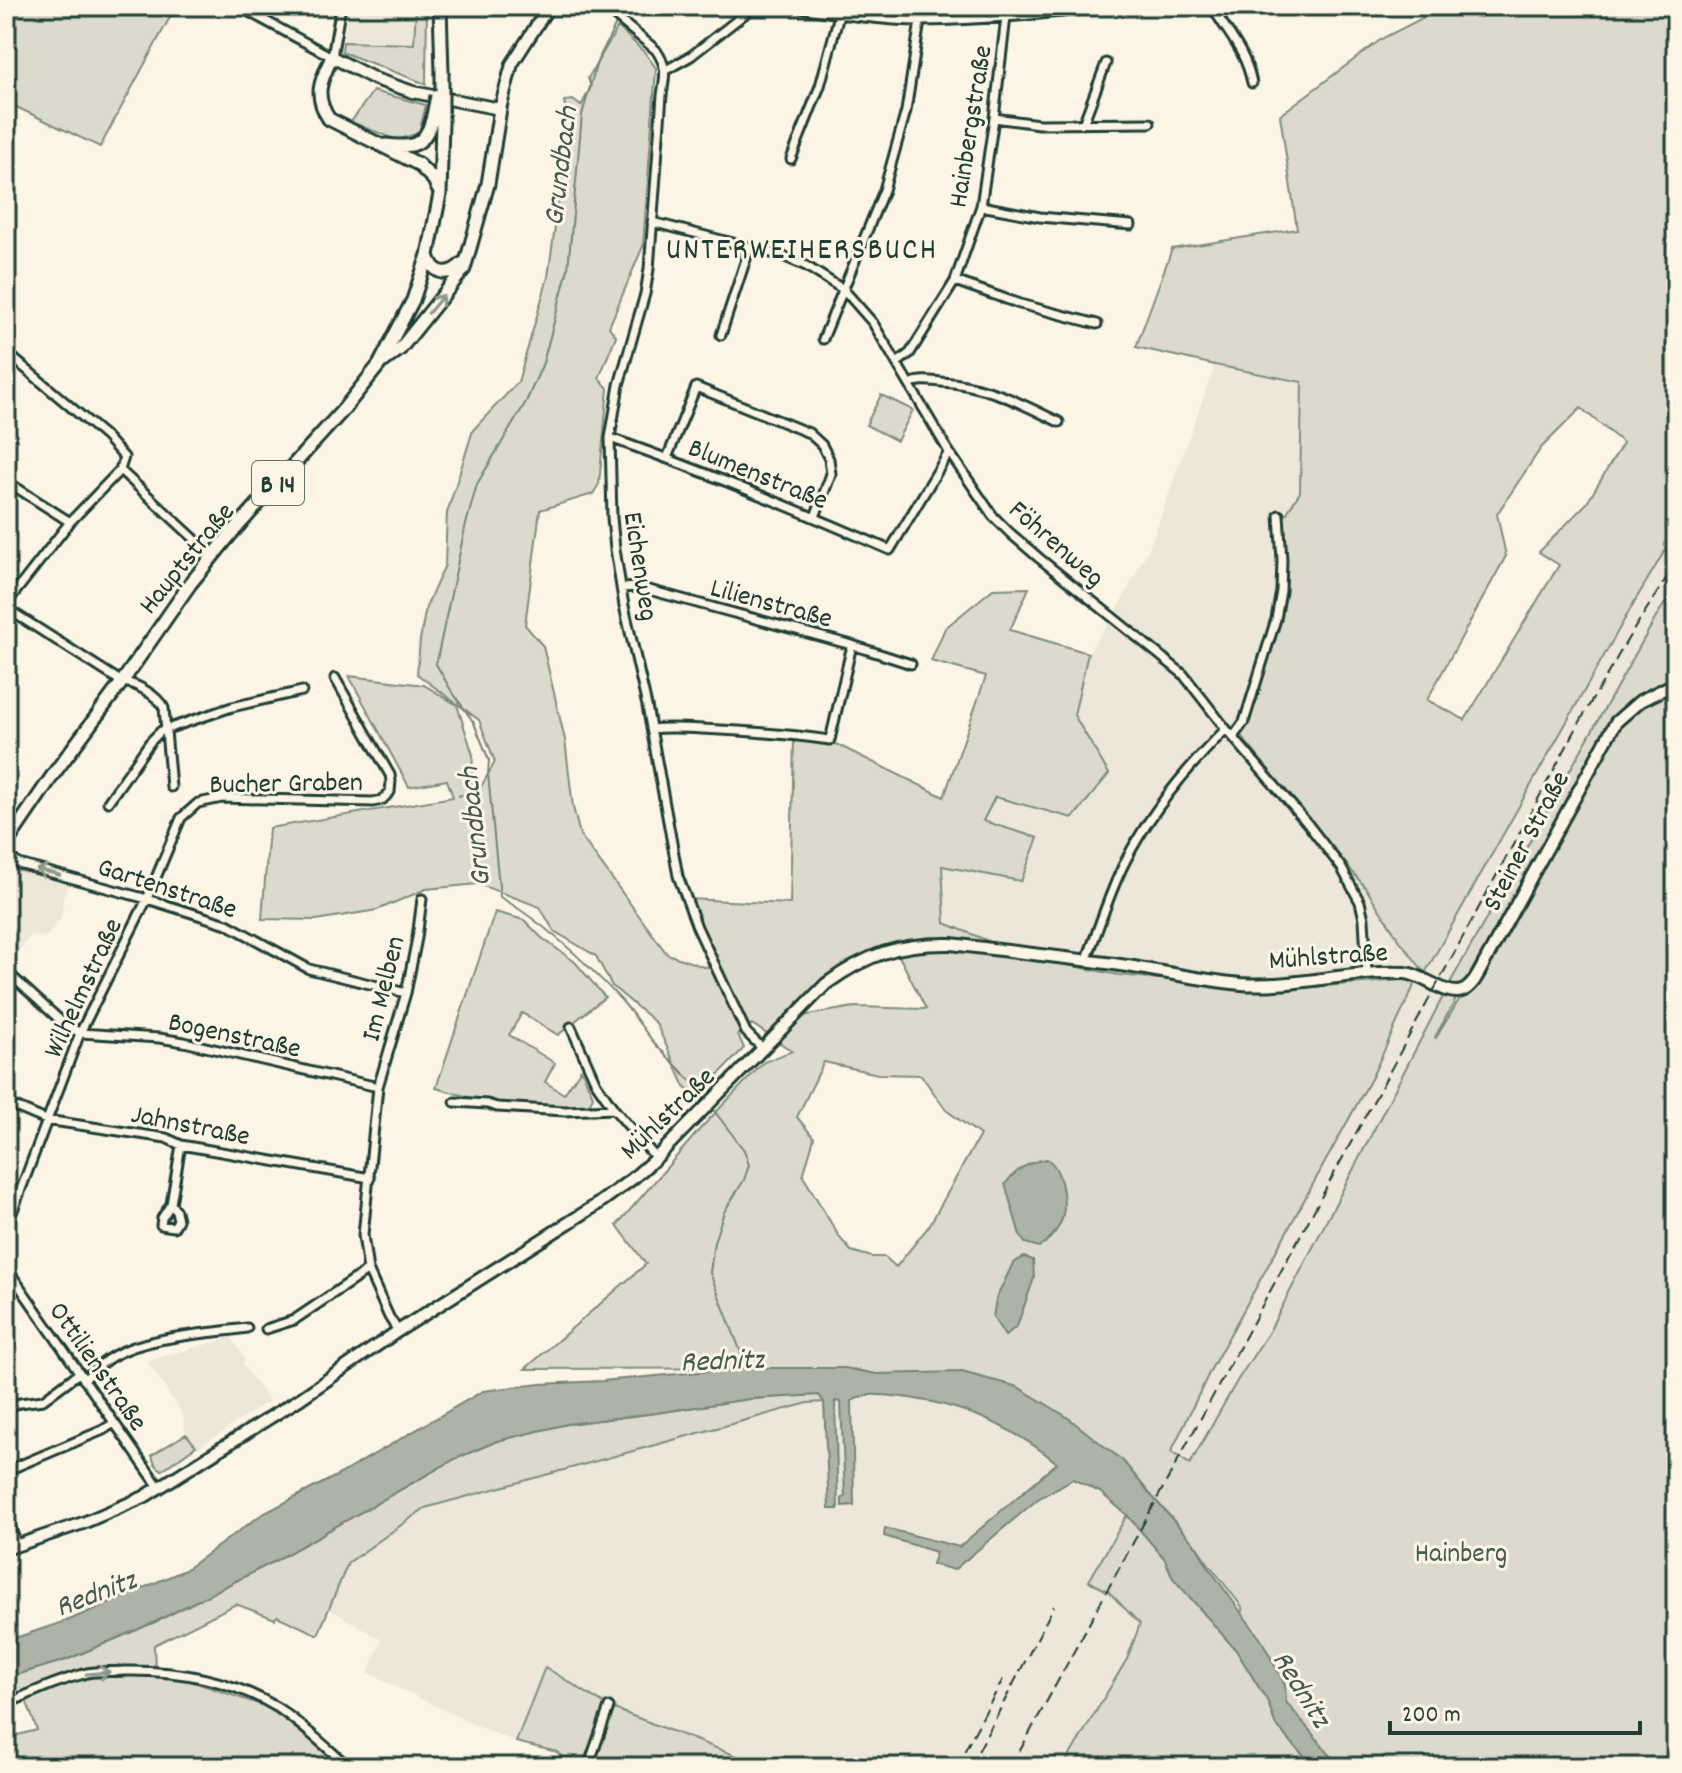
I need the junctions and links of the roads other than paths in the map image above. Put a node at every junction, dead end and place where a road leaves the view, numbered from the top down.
1 (238, 6) edge
2 (341, 6) edge
3 (440, 6) edge
4 (549, 6) edge
5 (603, 6) edge
6 (755, 6) edge
7 (788, 6) edge
8 (1119, 6) edge
9 (1212, 6) edge
10 (839, 15) junction
11 (1006, 17) junction
12 (920, 21) junction
13 (332, 57) junction
14 (1106, 63) dead end
15 (666, 70) junction
16 (1252, 83) dead end
17 (500, 109) junction
18 (994, 118) junction
19 (437, 121) junction
20 (1150, 123) dead end
21 (1083, 124) junction
22 (382, 145) junction
23 (791, 159) dead end
24 (440, 194) junction
25 (981, 206) junction
26 (652, 222) junction
27 (1131, 225) dead end
28 (750, 247) junction
29 (428, 255) junction
30 (468, 256) junction
31 (955, 281) junction
32 (844, 290) junction
33 (1097, 324) dead end
34 (721, 335) dead end
35 (823, 339) dead end
36 (6, 352) edge
37 (897, 363) junction
38 (379, 365) junction
39 (910, 384) junction
40 (1059, 422) dead end
41 (610, 438) junction
42 (949, 452) junction
43 (667, 458) junction
44 (120, 470) junction
45 (6, 481) edge
46 (1279, 515) dead end
47 (815, 517) junction
48 (70, 522) junction
49 (213, 556) junction
50 (621, 588) junction
51 (6, 606) edge
52 (852, 645) junction
53 (911, 664) dead end
54 (335, 678) dead end
55 (122, 682) junction
56 (1676, 683) edge
57 (302, 691) dead end
58 (166, 729) junction
59 (651, 729) junction
60 (1226, 729) junction
61 (1233, 737) junction
62 (171, 787) dead end
63 (108, 802) dead end
64 (7, 839) edge
65 (6, 855) edge
66 (147, 899) junction
67 (422, 899) dead end
68 (1086, 961) junction
69 (6, 971) edge
70 (1367, 973) junction
71 (1411, 973) joint
72 (406, 993) junction
73 (571, 1027) dead end
74 (80, 1033) junction
75 (763, 1049) junction
76 (378, 1087) junction
77 (455, 1102) dead end
78 (6, 1103) edge
79 (614, 1109) junction
80 (46, 1120) junction
81 (181, 1145) junction
82 (656, 1158) junction
83 (370, 1178) junction
84 (171, 1204) dead end
85 (6, 1229) edge
86 (6, 1267) edge
87 (368, 1270) junction
88 (247, 1328) dead end
89 (266, 1329) dead end
90 (398, 1331) junction
91 (82, 1376) junction
92 (6, 1407) edge
93 (114, 1423) junction
94 (6, 1471) edge
95 (159, 1487) junction
96 (6, 1522) edge
97 (11, 1548) edge
98 (6, 1704) edge
99 (609, 1707) dead end
100 (349, 1767) edge
101 (588, 1767) edge

1 - 13 street
2 - 13 street
3 - 19 main road, Hauptstraße / B 14, bridge
4 - 17 street
5 - 15 street
6 - 15 street
7 - 10 street
8 - 11 street
9 - 16 street
10 - 12 street
10 - 23 street
11 - 12 street
11 - 18 street, Hainbergstraße
12 - 32 street
13 - 17 street
13 - 22 main road
14 - 21 street
15 - 26 street, Eichenweg
17 - 30 main road
18 - 21 street
18 - 25 street, Hainbergstraße
19 - 22 main road
19 - 24 main road, Hauptstraße / B 14
20 - 21 street
22 - 24 main road
24 - 29 main road, Hauptstraße / B 14
25 - 27 street
25 - 31 street, Hainbergstraße
26 - 28 street, Föhrenweg
26 - 41 street, Eichenweg
28 - 32 street, Föhrenweg
28 - 34 street
29 - 30 main road
29 - 38 main road, Hauptstraße / B 14
38 -> 30 main road
31 - 33 street
31 - 37 street, Hainbergstraße
32 - 35 street
32 - 37 street, Föhrenweg
36 - 44 street
37 - 39 street, Föhrenweg
38 - 49 main road, Hauptstraße / B 14
39 - 40 street
39 - 42 street, Föhrenweg
41 - 43 street, Blumenstraße
41 - 50 street, Eichenweg
42 - 47 street, Blumenstraße
42 - 60 street, Föhrenweg
43 - 47 street, Blumenstraße
43 - 47 street
44 - 48 street
44 - 49 street
45 - 48 street
46 - 61 street
48 - 51 street
49 - 55 main road, Hauptstraße / B 14
50 - 52 street, Lilienstraße
50 - 59 street, Eichenweg
51 - 55 street
52 - 53 street, Lilienstraße
52 - 59 street
54 - 66 street, Bucher Graben
55 - 58 street
55 - 64 main road, Hauptstraße / B 14
56 - 71 street, Steiner Straße
57 - 58 street
58 - 62 street
58 - 63 street
59 - 75 street, Eichenweg
60 - 61 street, Föhrenweg
60 - 68 street
61 - 70 street, Föhrenweg
66 -> 65 street, Gartenstraße
66 - 72 street, Gartenstraße
66 - 74 street, Wilhelmstraße
67 - 72 street, Im Melben
68 - 70 street, Mühlstraße
68 - 75 street, Mühlstraße
69 - 74 street
70 - 71 street, Mühlstraße
72 - 76 street, Im Melben
73 - 79 street
74 - 76 street, Bogenstraße
74 - 80 street, Wilhelmstraße
75 - 82 street, Mühlstraße
76 - 83 street, Im Melben
77 - 79 street
78 - 80 street, Jahnstraße
79 - 82 street
80 - 81 street, Jahnstraße
80 - 85 street, Wilhelmstraße
81 - 83 street, Jahnstraße
81 - 84 street
82 - 90 street, Mühlstraße
83 - 87 street, Im Melben
86 - 91 street, Ottilienstraße
87 - 89 street
87 - 90 street, Im Melben
88 - 91 street
90 - 95 street, Mühlstraße
91 - 92 street
91 - 93 street, Ottilienstraße
93 - 94 street
93 - 95 street, Ottilienstraße
95 - 97 street, Mühlstraße
96 - 97 street
98 -> 100 street
99 - 101 street

